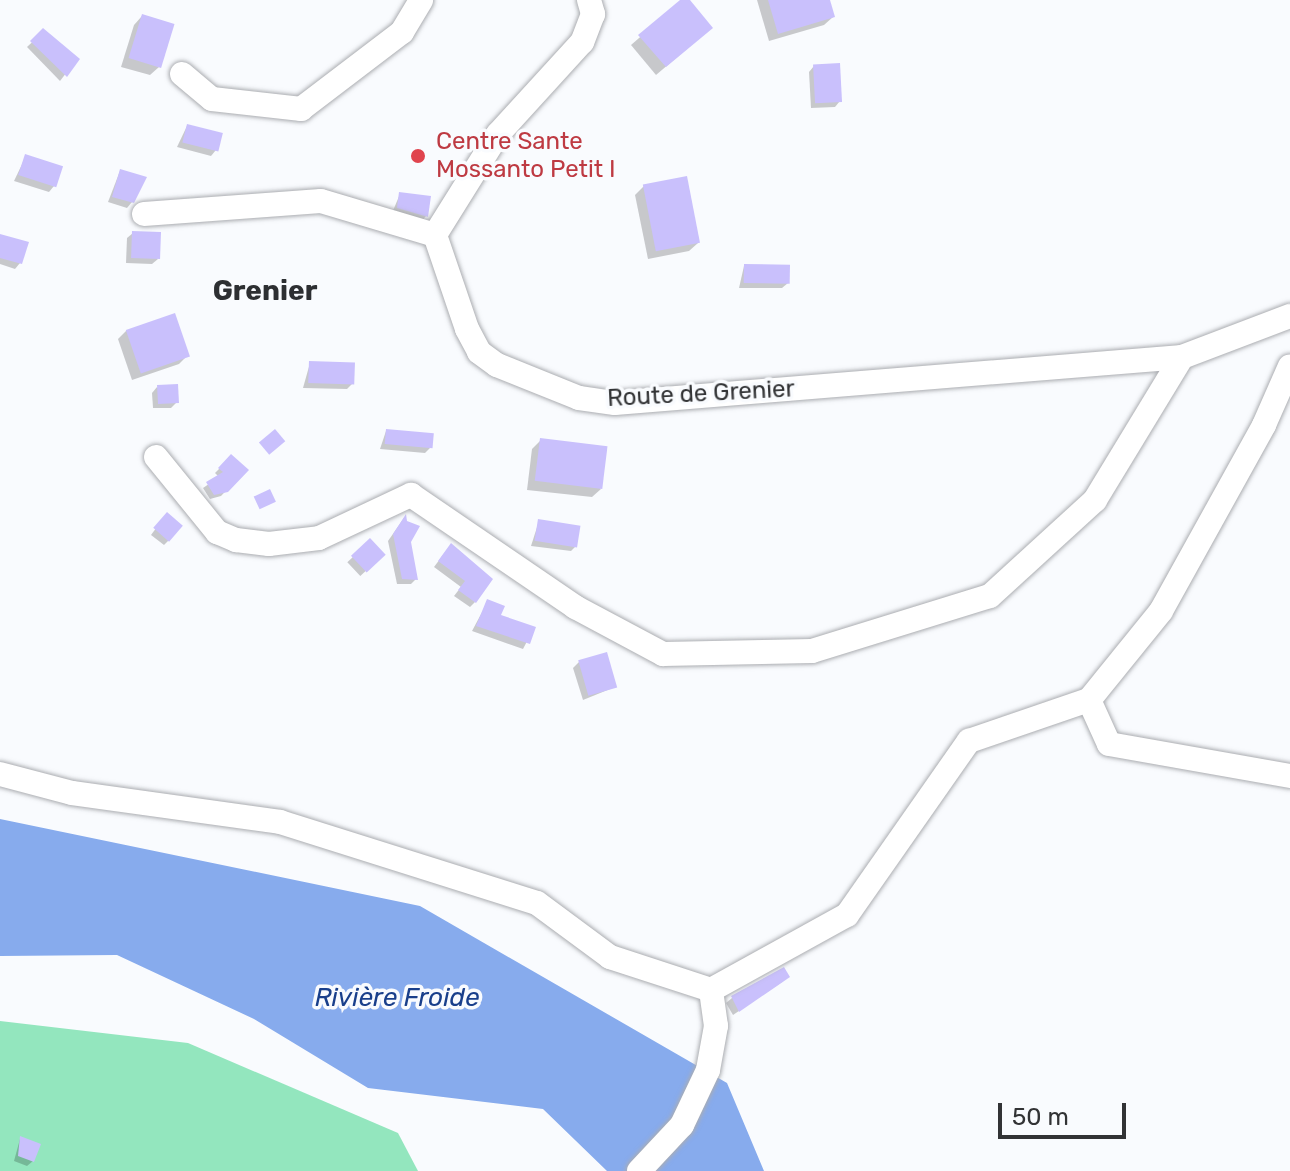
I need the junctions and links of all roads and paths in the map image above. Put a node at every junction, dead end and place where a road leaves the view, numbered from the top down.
1 (421, 0) edge
2 (589, 0) edge
3 (182, 74) dead end
4 (144, 214) dead end
5 (435, 235) junction
6 (1290, 316) edge
7 (1182, 357) junction
8 (1290, 366) edge
9 (156, 457) dead end
10 (1089, 700) junction
11 (0, 774) edge
12 (1290, 776) edge
13 (711, 990) junction
14 (639, 1171) edge

1 - 3 street
2 - 5 street
4 - 5 street
5 - 7 street, Route de Grenier
6 - 7 street, Route de Grenier
7 - 9 street
8 - 10 street
10 - 12 street
10 - 13 street
11 - 13 street
13 - 14 street

